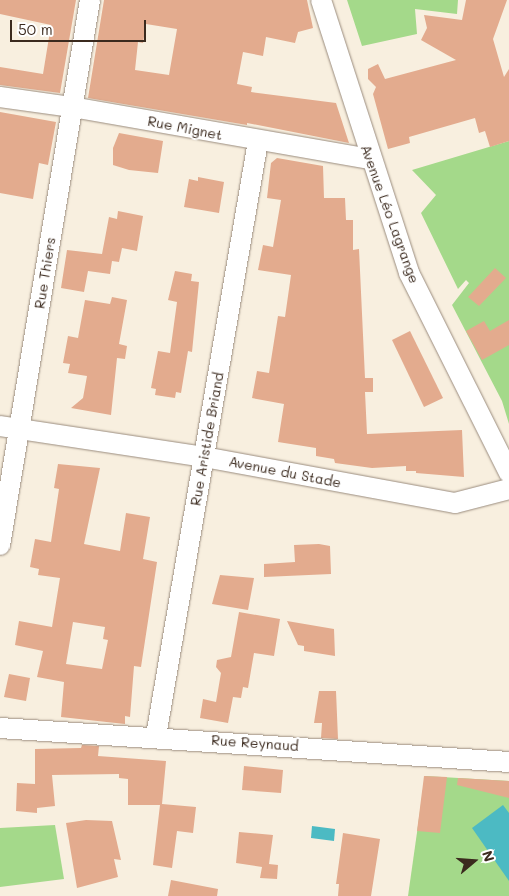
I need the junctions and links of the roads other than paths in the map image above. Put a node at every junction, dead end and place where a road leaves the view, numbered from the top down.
1 (90, 0) edge
2 (321, 0) edge
3 (0, 98) edge
4 (72, 107) junction
5 (258, 141) junction
6 (370, 160) junction
7 (10, 427) edge
8 (204, 457) junction
9 (509, 474) edge
10 (509, 489) edge
11 (0, 545) edge
12 (0, 728) edge
13 (156, 736) junction
14 (509, 762) edge

1 - 4 street, Rue Thiers
2 - 6 street, Avenue Léo Lagrange
3 - 4 street, Rue Mignet
4 - 5 street, Rue Mignet
4 - 7 street, Rue Thiers
5 - 6 street, Rue Mignet
5 - 8 street, Rue Aristide Briand
6 - 9 street, Avenue Léo Lagrange
7 - 8 street, Avenue du Stade
7 - 11 street, Rue Thiers
8 - 10 street, Avenue du Stade
8 - 13 street, Rue Aristide Briand
12 - 13 street, Rue Reynaud
13 - 14 street, Rue Reynaud

